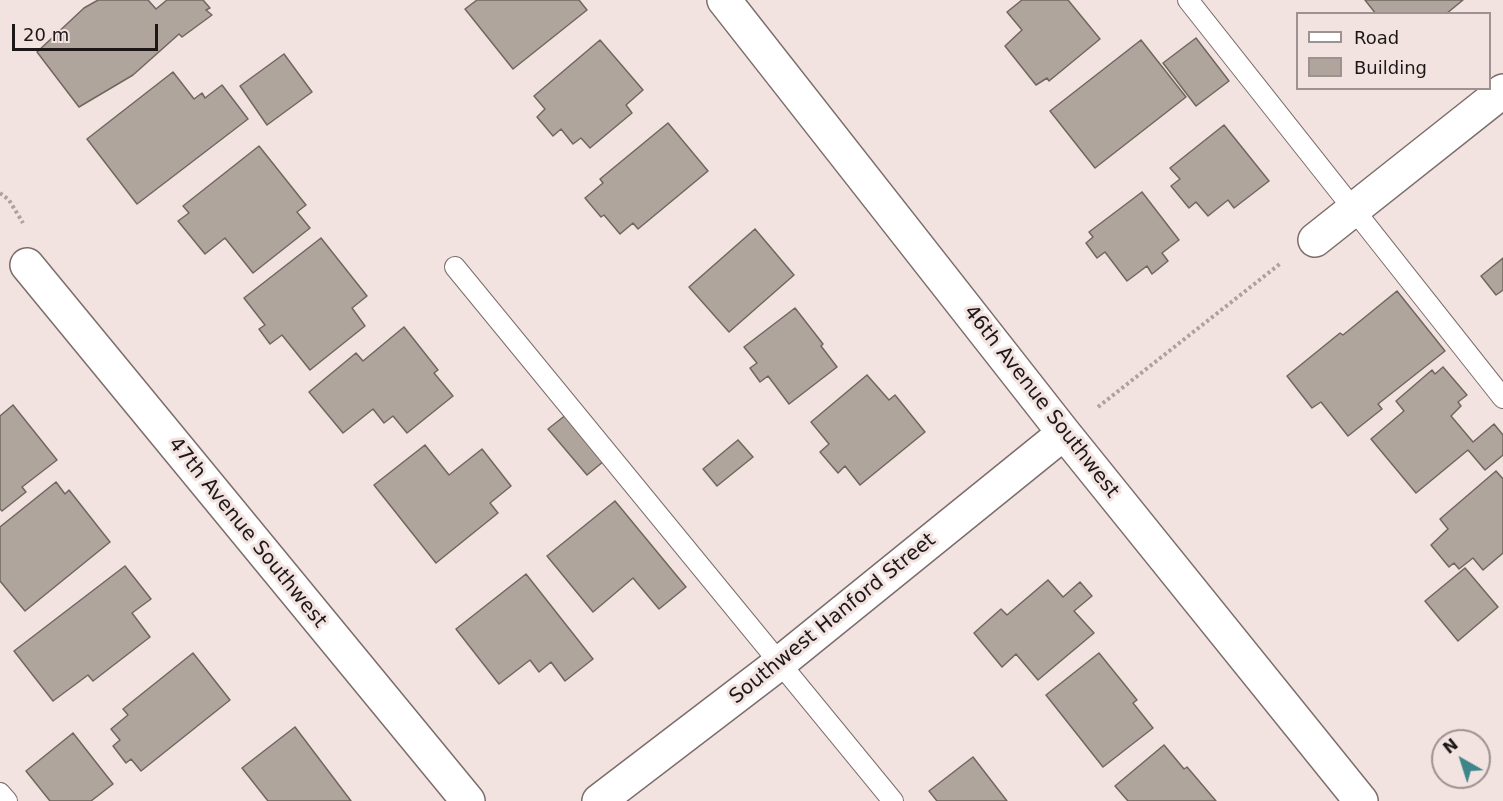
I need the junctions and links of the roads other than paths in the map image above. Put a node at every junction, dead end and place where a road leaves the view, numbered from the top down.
1 (724, 0) edge
2 (1188, 0) edge
3 (1503, 91) edge
4 (1353, 210) junction
5 (1303, 248) road end
6 (27, 265) dead end
7 (455, 267) dead end
8 (1503, 398) edge
9 (1064, 433) junction
10 (781, 662) junction
11 (0, 793) edge
12 (6, 801) edge
13 (468, 801) edge
14 (599, 801) edge
15 (893, 801) edge
16 (1361, 801) edge

1 - 9 street, 46th Avenue Southwest
2 - 4 lane
3 - 4 street
4 - 5 street
4 - 8 lane
6 - 13 street, 47th Avenue Southwest
7 - 10 lane
9 - 10 street, Southwest Hanford Street
9 - 16 street, 46th Avenue Southwest
10 - 14 street, Southwest Hanford Street
10 - 15 lane
11 - 12 lane

